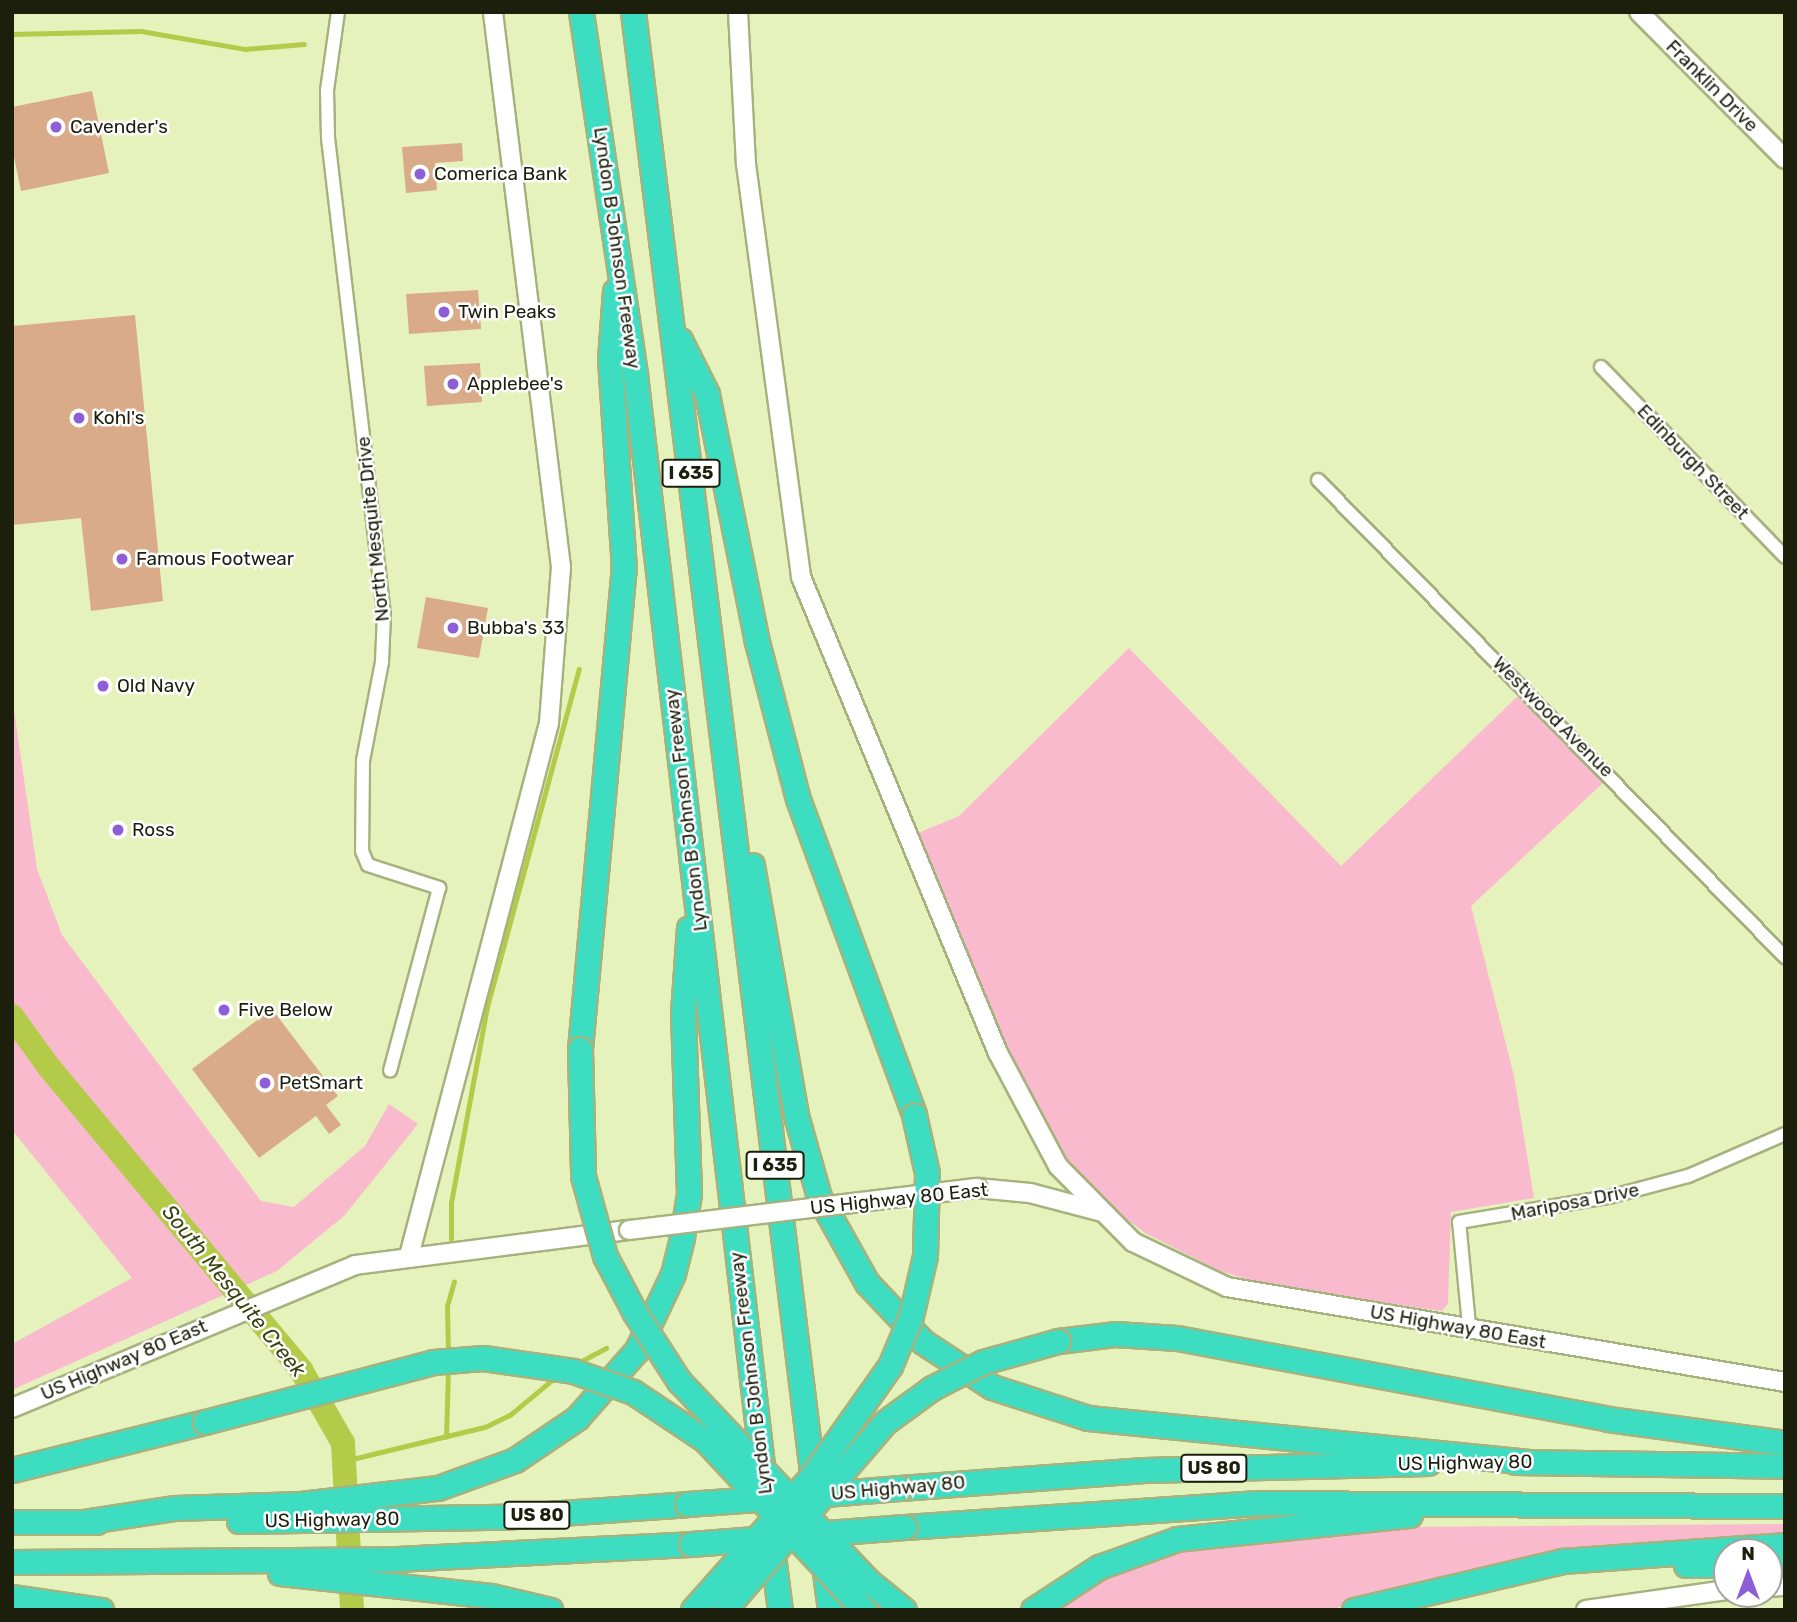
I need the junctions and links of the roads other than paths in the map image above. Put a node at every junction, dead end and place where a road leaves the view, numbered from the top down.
1 (338, 12) edge
2 (493, 12) edge
3 (581, 12) edge
4 (634, 12) edge
5 (738, 12) edge
6 (1639, 12) edge
7 (1785, 159) edge
8 (618, 243) junction
9 (671, 322) junction
10 (1601, 367) dead end
11 (1318, 480) dead end
12 (1785, 557) edge
13 (721, 721) junction
14 (693, 869) junction
15 (1785, 957) edge
16 (390, 1072) dead end
17 (1785, 1133) edge
18 (1102, 1213) junction
19 (409, 1256) junction
20 (1469, 1325) junction
21 (1785, 1382) edge
22 (12, 1408) edge
23 (1785, 1443) edge
24 (1529, 1462) junction
25 (1785, 1466) edge
26 (12, 1470) edge
27 (1502, 1501) junction
28 (1785, 1506) edge
29 (301, 1513) junction
30 (12, 1522) edge
31 (1785, 1545) edge
32 (12, 1562) edge
33 (1713, 1565) edge
34 (301, 1568) junction
35 (1477, 1579) junction
36 (1713, 1592) edge
37 (12, 1597) edge
38 (1622, 1606) edge
39 (101, 1610) edge
40 (550, 1610) edge
41 (693, 1610) edge
42 (724, 1610) edge
43 (780, 1610) edge
44 (830, 1610) edge
45 (864, 1610) edge
46 (904, 1610) edge
47 (1033, 1610) edge
48 (1354, 1610) edge
49 (1586, 1610) edge

1 - 16 street, North Mesquite Drive
2 - 19 main road
3 - 8 highway, Lyndon B Johnson Freeway / I 635
4 - 9 highway, I 635
5 - 18 main road
6 - 7 main road, Franklin Drive
8 - 14 highway, Lyndon B Johnson Freeway / I 635
8 - 46 highway, bridge
9 - 13 highway, I 635
9 - 41 highway, bridge
10 - 12 street, Edinburgh Street
11 - 15 street, Westwood Avenue
13 - 24 highway
13 - 44 highway, I 635
14 - 29 highway
14 - 43 highway, Lyndon B Johnson Freeway / I 635
17 - 20 street, Mariposa Drive
18 - 19 main road, US Highway 80 East, bridge
18 - 20 main road, US Highway 80 East
19 - 22 main road, US Highway 80 East
20 - 21 main road, US Highway 80 East
23 - 42 highway, bridge
24 - 25 highway, US Highway 80 / US 80
24 - 29 highway, US Highway 80 / US 80, bridge
26 - 45 highway, bridge
27 - 28 highway, US Highway 80 / US 80
27 - 34 highway, US Highway 80 / US 80, bridge
27 - 47 highway
29 - 30 highway
31 - 35 highway
32 - 34 highway, US 80
33 - 35 highway
34 - 40 highway
35 - 48 highway
36 - 38 main road
37 - 39 highway
38 - 49 main road

